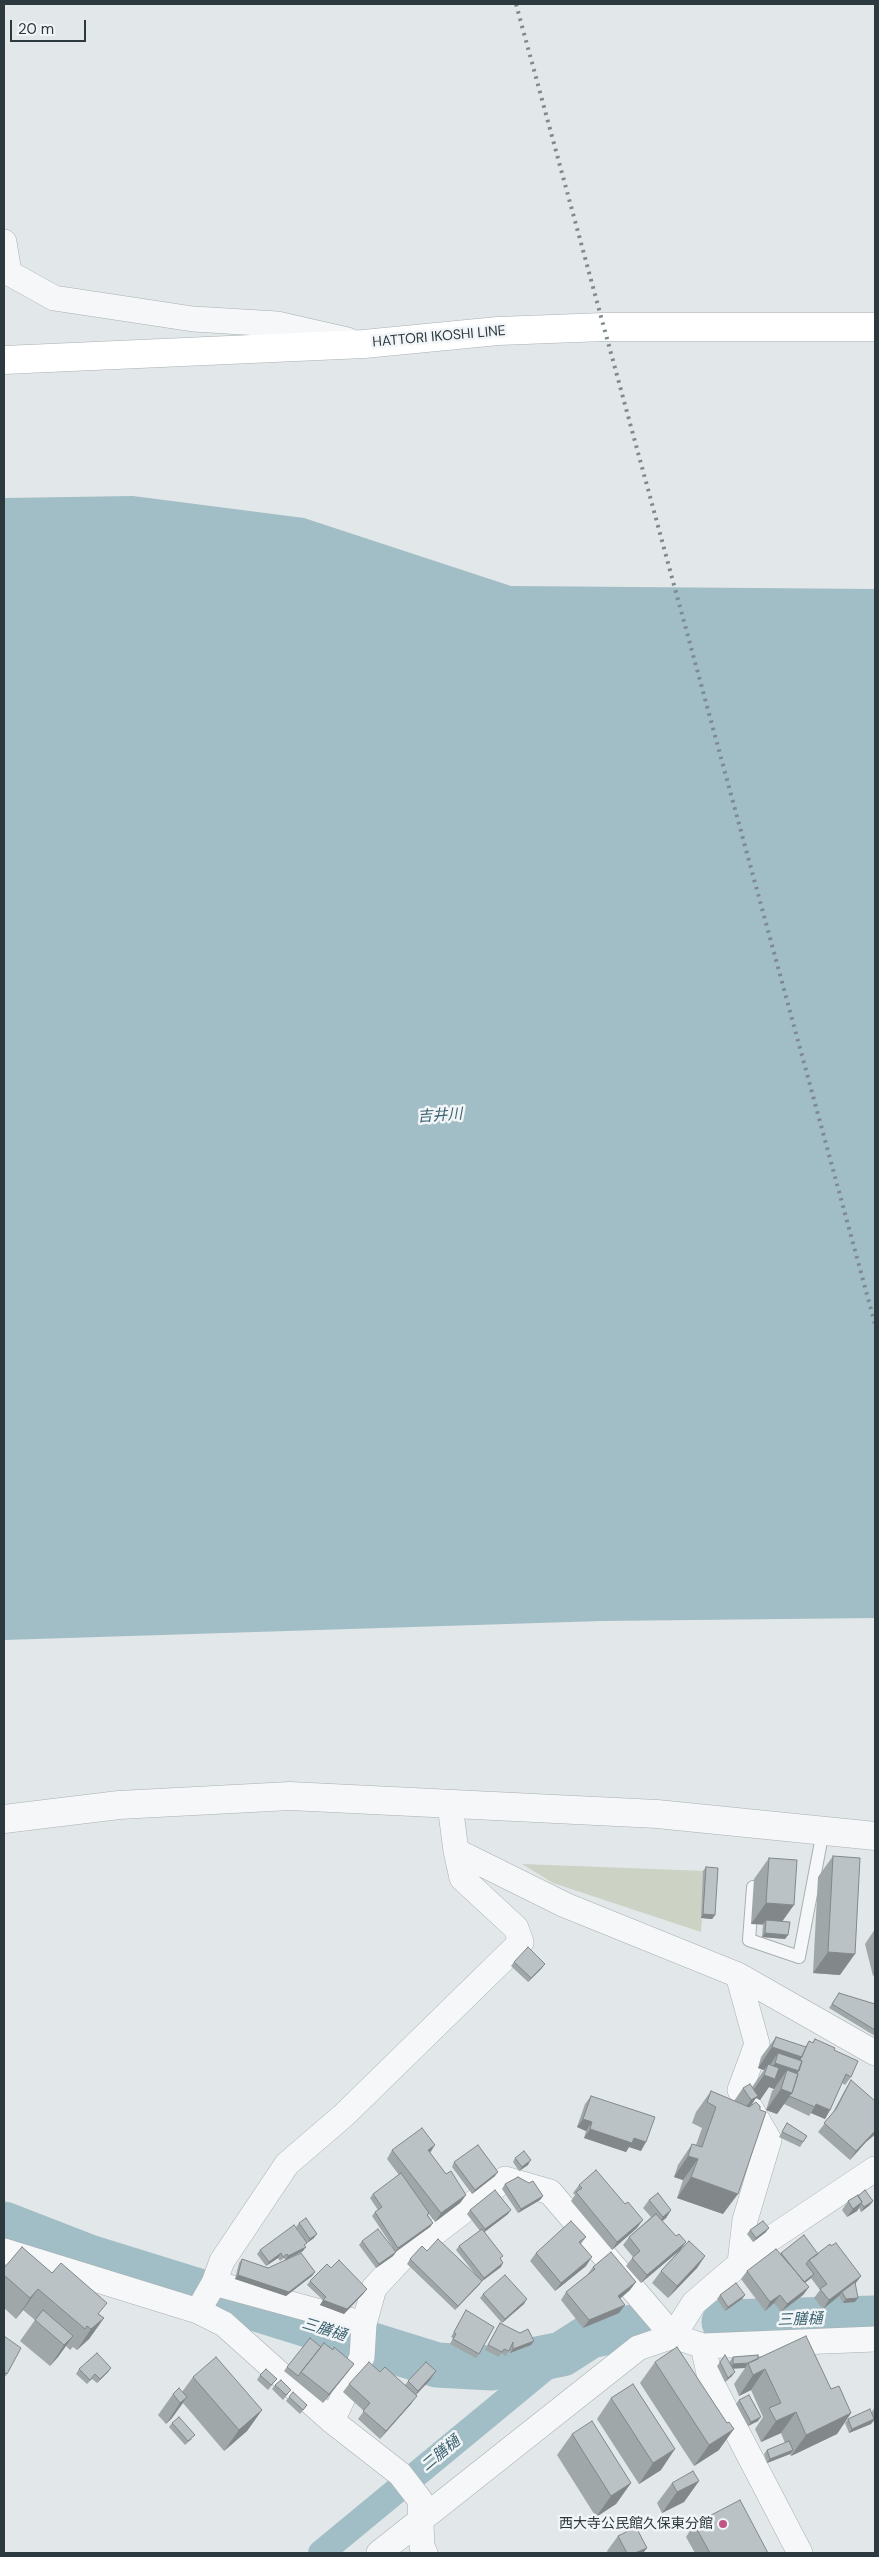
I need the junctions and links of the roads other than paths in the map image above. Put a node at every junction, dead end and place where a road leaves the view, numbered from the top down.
1 (4, 242) edge
2 (875, 328) edge
3 (364, 344) junction
4 (4, 360) edge
5 (450, 1806) junction
6 (4, 1819) edge
7 (823, 1831) junction
8 (875, 1836) edge
9 (456, 1851) junction
10 (753, 1887) dead end
11 (738, 1974) junction
12 (875, 2053) edge
13 (875, 2169) edge
14 (4, 2251) edge
15 (740, 2263) junction
16 (214, 2283) junction
17 (198, 2310) junction
18 (364, 2324) junction
19 (673, 2336) junction
20 (875, 2339) edge
21 (702, 2346) junction
22 (332, 2421) junction
23 (421, 2509) junction
24 (379, 2553) edge
25 (425, 2553) edge
26 (800, 2553) edge

1 - 3 street
2 - 3 main road, HATTORI IKOSHI LINE
3 - 4 main road, HATTORI IKOSHI LINE
5 - 6 street
5 - 7 street
5 - 9 street
7 - 8 street
7 - 10 lane
9 - 11 street
9 - 16 street
11 - 12 street
11 - 15 street
13 - 15 street
14 - 17 street
15 - 19 street
16 - 17 street
16 - 18 street
17 - 22 street
18 - 19 street
18 - 22 street
19 - 21 street
19 - 23 street
20 - 21 street
21 - 26 street
22 - 23 street
23 - 24 street
23 - 25 street

